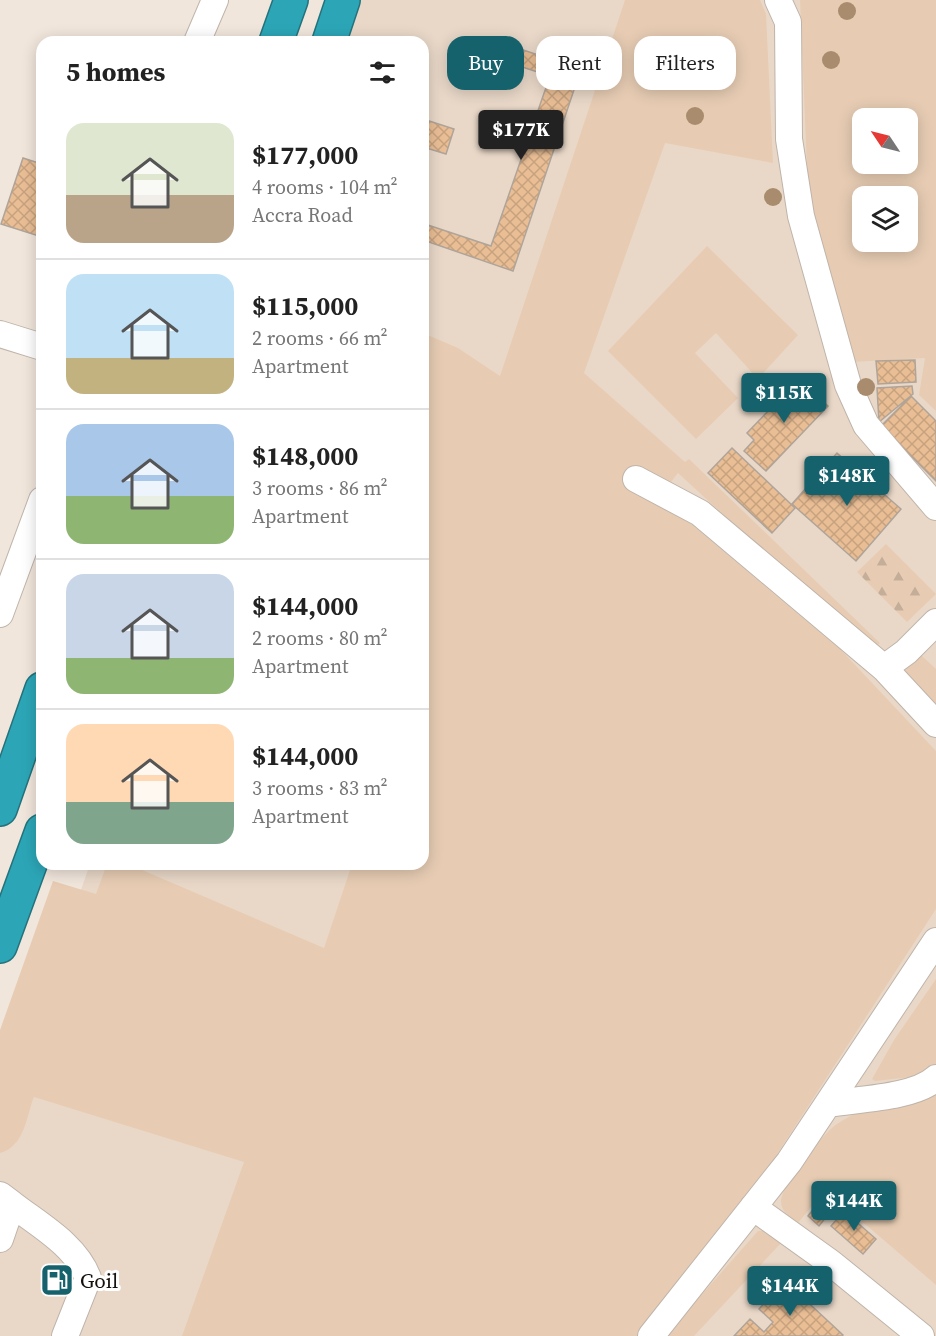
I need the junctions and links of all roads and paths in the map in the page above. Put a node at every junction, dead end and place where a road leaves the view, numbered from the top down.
1 (215, 0) edge
2 (291, 0) edge
3 (344, 0) edge
4 (778, 0) edge
5 (200, 36) edge
6 (278, 36) edge
7 (331, 36) edge
8 (0, 334) edge
9 (36, 345) edge
10 (636, 479) dead end
11 (936, 507) edge
12 (36, 516) edge
13 (0, 614) edge
14 (936, 622) edge
15 (884, 668) junction
16 (36, 706) edge
17 (936, 724) edge
18 (0, 809) edge
19 (36, 847) edge
20 (936, 941) edge
21 (0, 946) edge
22 (936, 1078) edge
23 (828, 1104) junction
24 (6, 1199) edge
25 (753, 1207) junction
26 (0, 1239) edge
27 (65, 1336) edge
28 (651, 1336) edge
29 (921, 1336) edge

1 - 5 street
2 - 6 highway
3 - 7 highway
4 - 11 street
8 - 9 street
10 - 15 street
12 - 13 street
14 - 15 street
15 - 17 street
16 - 18 highway
19 - 21 highway
20 - 23 street
22 - 23 street
23 - 25 street
24 - 26 street
24 - 27 street
25 - 28 street
25 - 29 street

